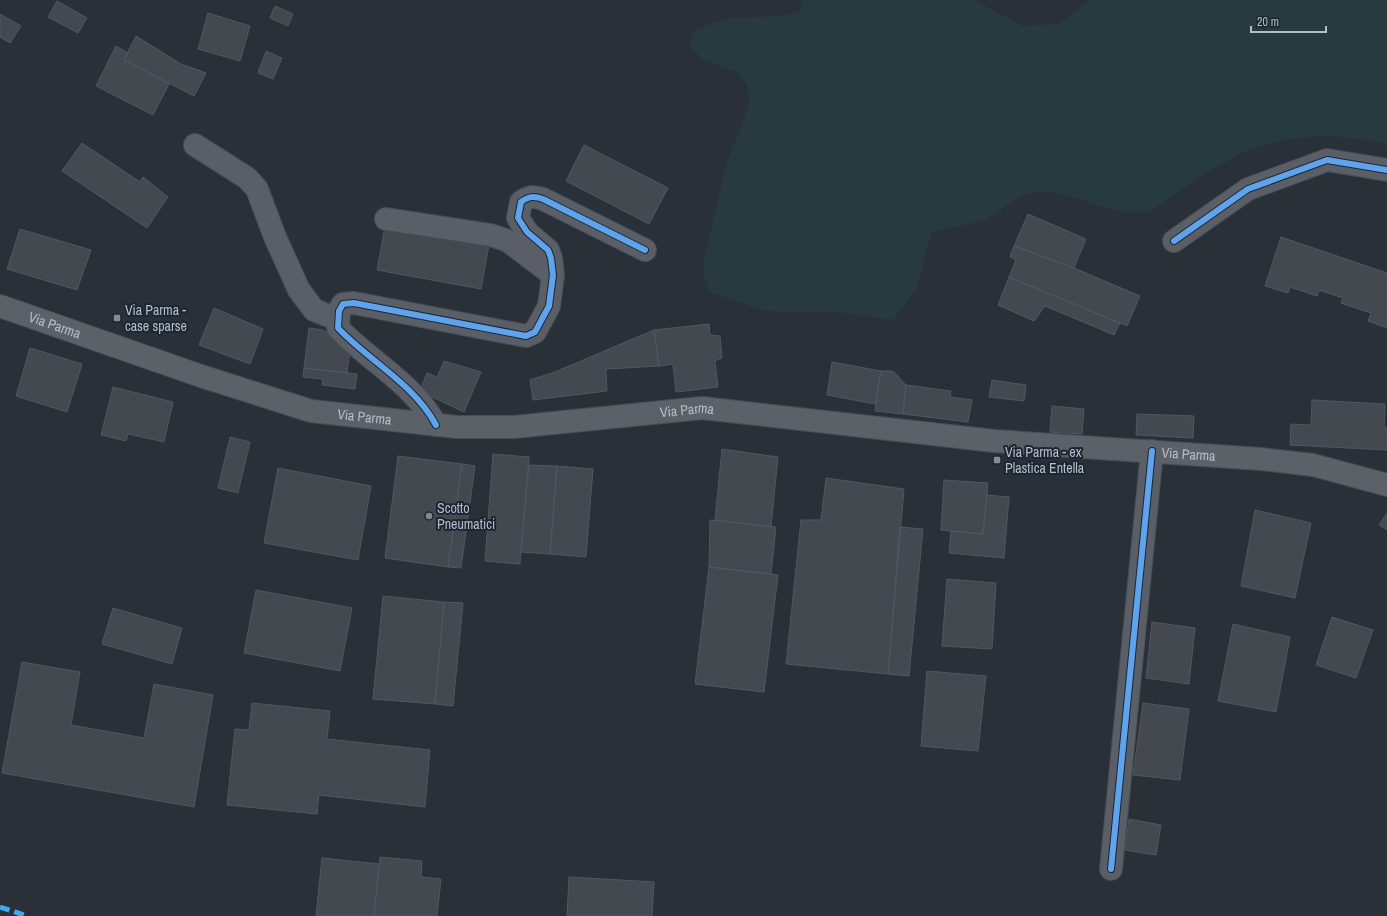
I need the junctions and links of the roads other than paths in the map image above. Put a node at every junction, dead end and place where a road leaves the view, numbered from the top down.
1 (195, 145) dead end
2 (1387, 170) edge
3 (386, 219) dead end
4 (1174, 241) dead end
5 (645, 250) dead end
6 (553, 275) junction
7 (0, 306) edge
8 (337, 319) junction
9 (436, 425) junction
10 (1152, 451) junction
11 (1387, 485) edge
12 (1111, 869) dead end

1 - 8 street
2 - 4 street
3 - 6 street
5 - 6 street
6 - 8 street
7 - 9 main road, Via Parma
8 - 9 street
9 - 10 main road, Via Parma
10 - 11 main road, Via Parma
10 - 12 street

